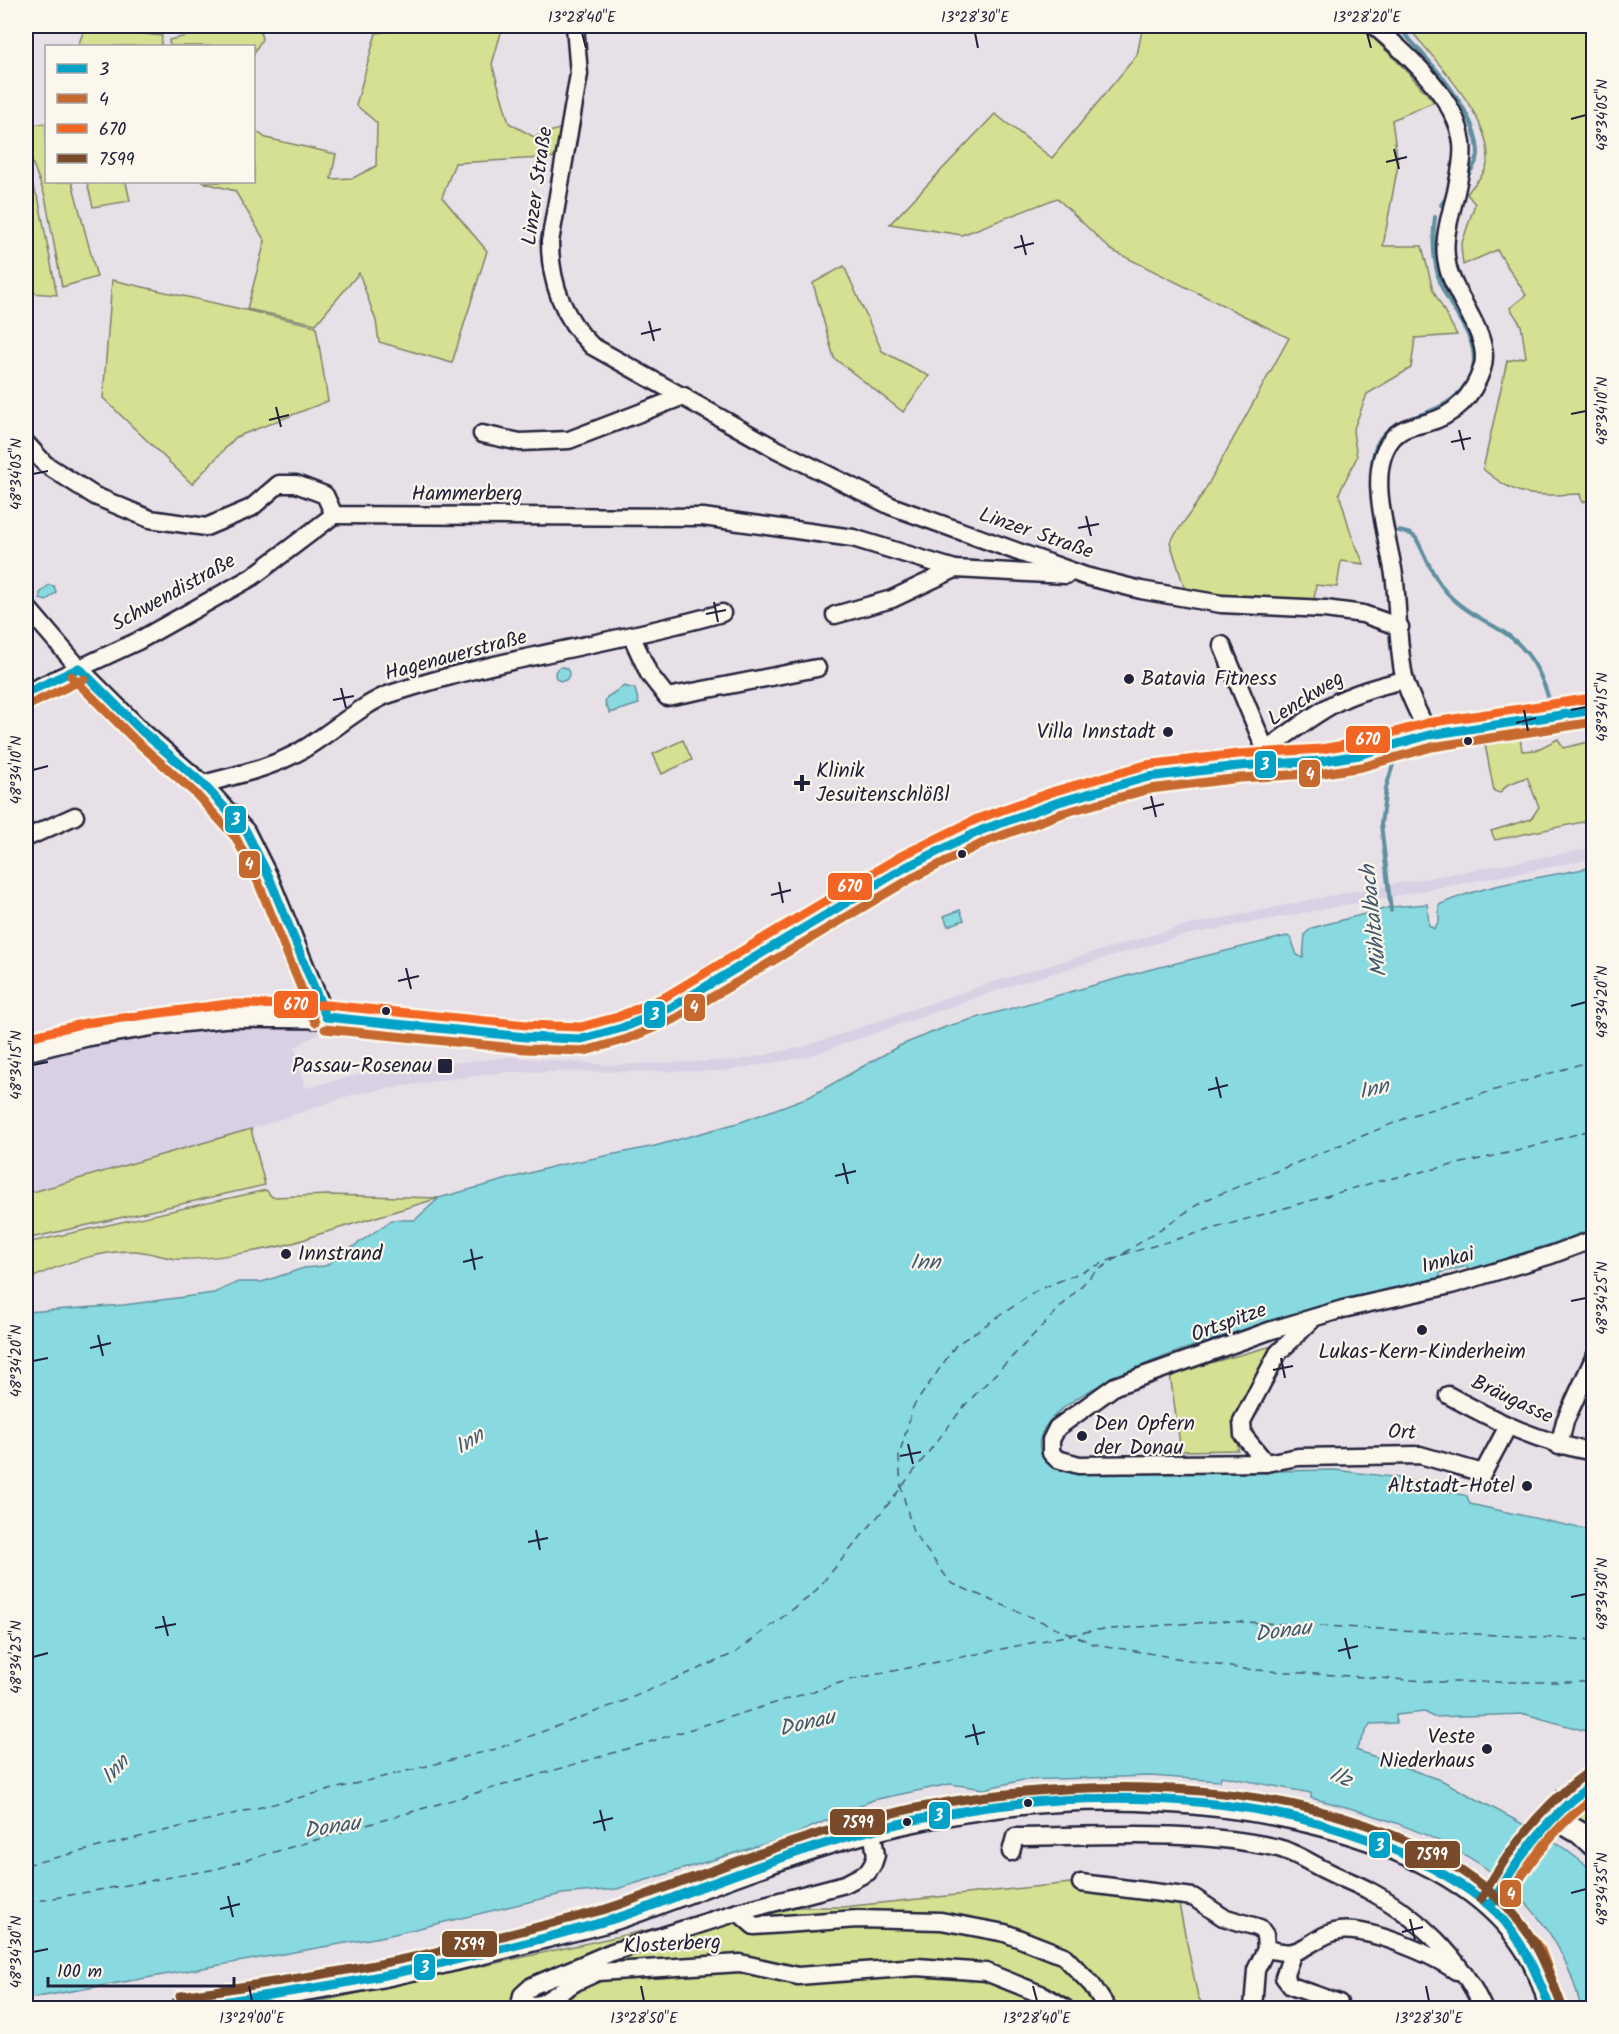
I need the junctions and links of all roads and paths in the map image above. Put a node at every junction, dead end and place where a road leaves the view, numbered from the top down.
1 (576, 26) edge
2 (1374, 26) edge
3 (684, 396) junction
4 (482, 434) dead end
5 (26, 443) edge
6 (334, 515) junction
7 (955, 569) junction
8 (1085, 576) junction
9 (26, 606) edge
10 (722, 613) dead end
11 (835, 615) dead end
12 (1400, 627) junction
13 (632, 637) junction
14 (1222, 645) dead end
15 (79, 668) junction
16 (817, 668) dead end
17 (1405, 680) junction
18 (26, 693) edge
19 (1593, 710) edge
20 (1430, 735) junction
21 (1266, 751) junction
22 (1239, 766) junction
23 (203, 784) junction
24 (75, 816) dead end
25 (26, 838) edge
26 (327, 1017) junction
27 (26, 1050) edge
28 (1593, 1239) edge
29 (1313, 1320) junction
30 (1593, 1358) edge
31 (1448, 1395) dead end
32 (1507, 1428) junction
33 (1559, 1446) junction
34 (1593, 1452) edge
35 (1266, 1463) junction
36 (872, 1832) junction
37 (1593, 1846) edge
38 (1011, 1852) dead end
39 (1081, 1883) dead end
40 (1491, 1905) junction
41 (738, 1911) junction
42 (1266, 1949) junction
43 (1293, 1952) junction
44 (1467, 1978) junction
45 (182, 2008) edge
46 (1065, 2008) edge
47 (1107, 2008) edge
48 (1253, 2008) edge
49 (1337, 2008) edge
50 (1483, 2008) edge
51 (1550, 2008) edge

1 - 3 street, Linzer Straße
2 - 12 street
3 - 4 street
3 - 8 street, Linzer Straße
5 - 6 street
6 - 7 street, Hammerberg
6 - 15 street, Schwendistraße
7 - 8 street, Hammerberg
7 - 11 street, Hammerberg
8 - 12 street, Linzer Straße
9 - 15 street
10 - 13 street, Hagenauerstraße
12 - 17 street
13 - 16 street
13 - 23 street, Hagenauerstraße
14 - 21 street, Lenckweg
15 - 18 street, Schwendistraße
15 - 23 street
17 - 20 street
17 - 21 street, Lenckweg
19 - 20 main road
20 - 22 main road
21 - 22 street, Lenckweg
22 - 26 main road
23 - 26 street
24 - 25 street
26 - 27 main road
28 - 29 street, Innkai
29 - 35 street, Ortspitze
29 - 35 street, Ortspitze
30 - 33 street
31 - 32 street, Bräugasse
32 - 33 street, Bräugasse
32 - 35 street, Ort
33 - 34 street, Bräugasse
36 - 40 main road
36 - 41 street, Klosterberg
36 - 45 main road
37 - 40 main road
38 - 44 street
39 - 42 street
40 - 51 main road
41 - 46 street, Klosterberg
41 - 47 street, Klosterberg
42 - 43 street
42 - 48 street
43 - 44 street
43 - 49 street
44 - 50 street

